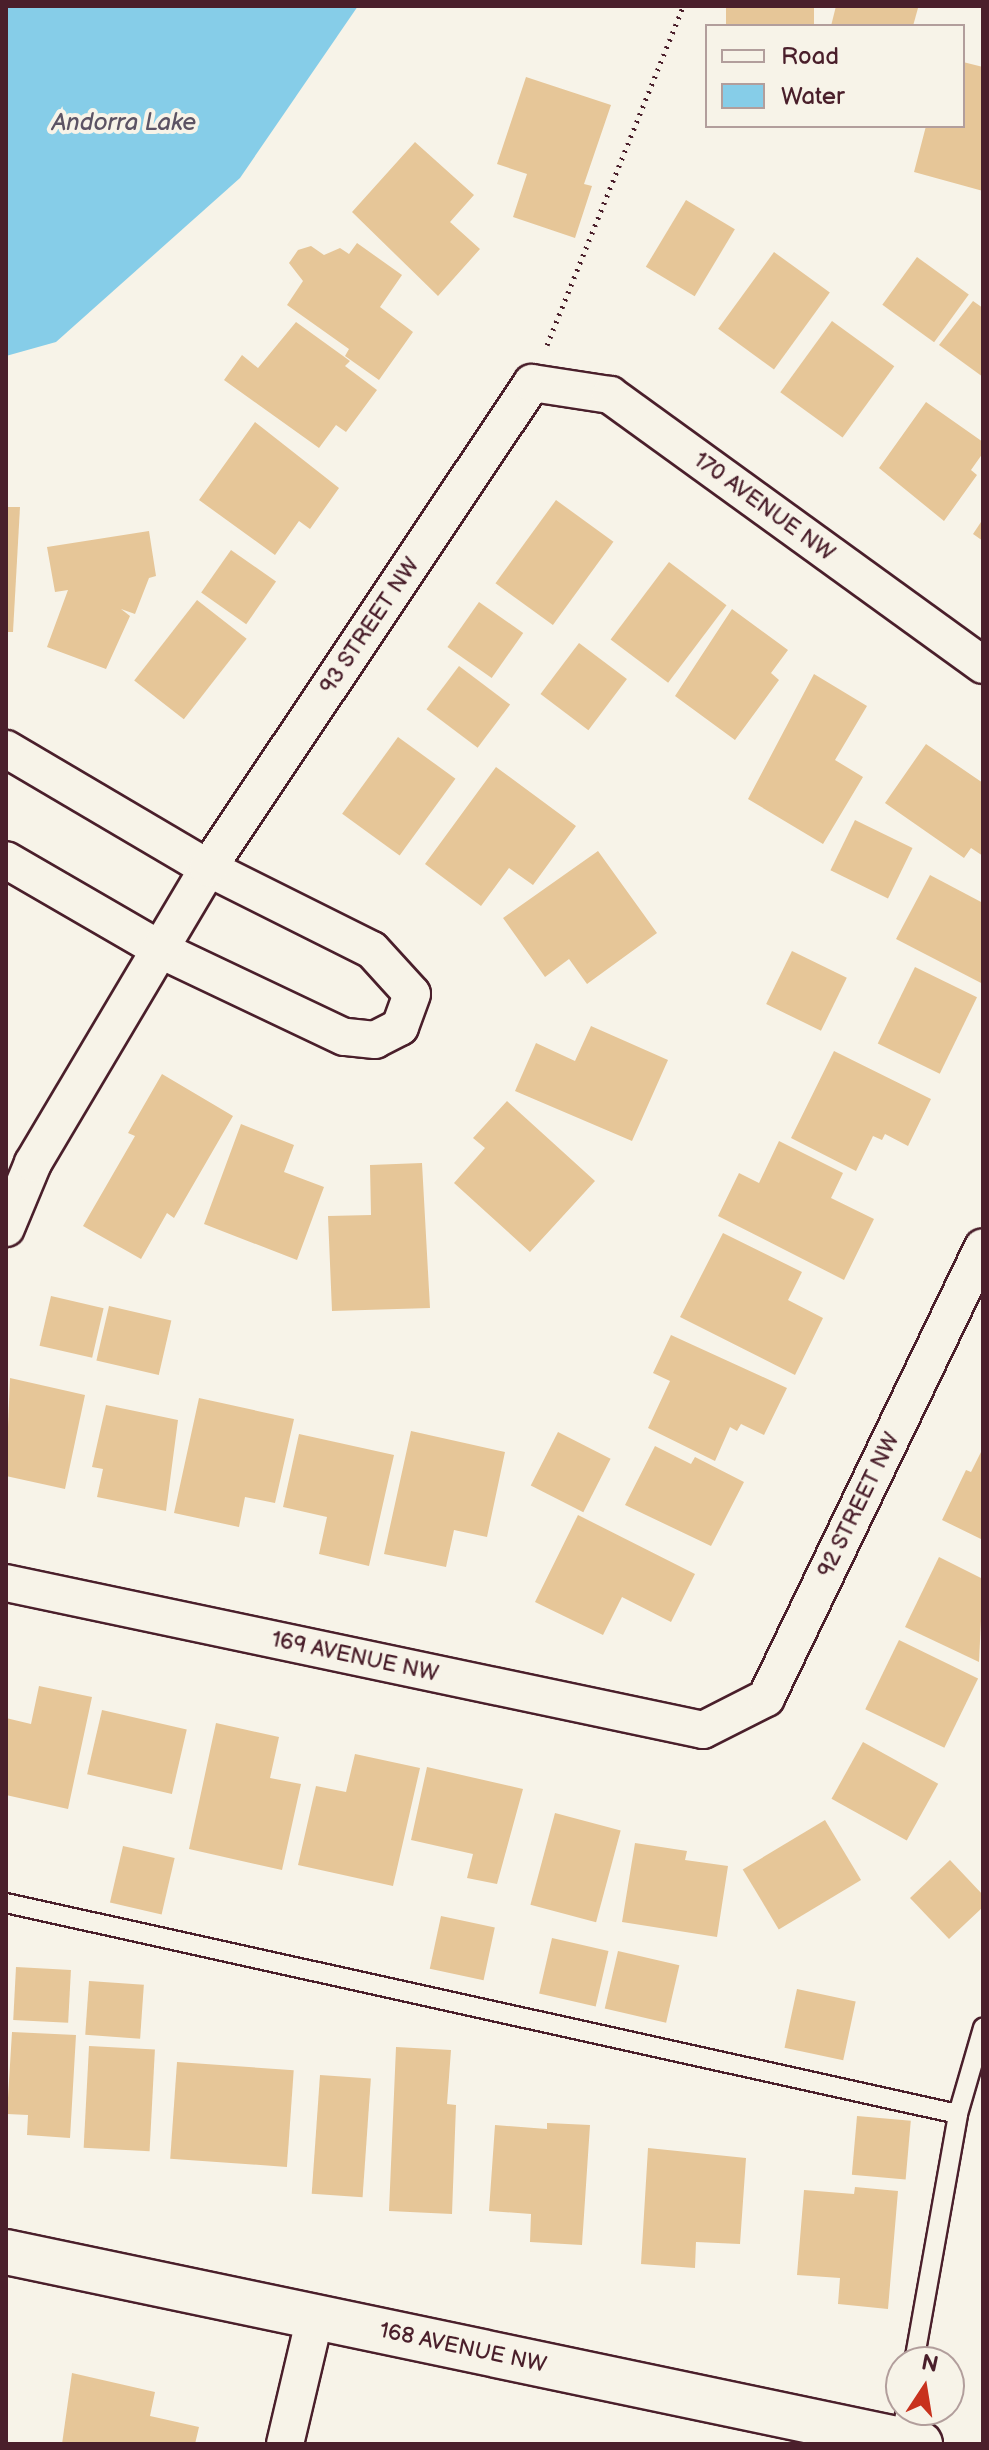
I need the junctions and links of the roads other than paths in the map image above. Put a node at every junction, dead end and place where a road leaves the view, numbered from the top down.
1 (532, 383) joint
2 (983, 665) edge
3 (6, 749) edge
4 (6, 860) edge
5 (208, 868) junction
6 (163, 951) junction
7 (6, 1228) edge
8 (983, 1248) edge
9 (6, 1583) edge
10 (703, 1730) joint
11 (6, 1903) edge
12 (983, 2028) edge
13 (958, 2114) junction
14 (6, 2252) edge
15 (315, 2317) junction
16 (917, 2346) edge
17 (909, 2431) edge
18 (285, 2444) edge

1 - 2 street, 170 AVENUE NW
1 - 5 street, 93 STREET NW
3 - 5 street
4 - 6 street
5 - 6 street, 93 STREET NW
5 - 6 street
6 - 7 street, 93 STREET NW
8 - 10 street, 92 STREET NW
9 - 10 street, 169 AVENUE NW
11 - 13 lane
12 - 13 lane
13 - 16 lane
14 - 15 street, 168 AVENUE NW
15 - 17 street, 168 AVENUE NW
15 - 18 street

